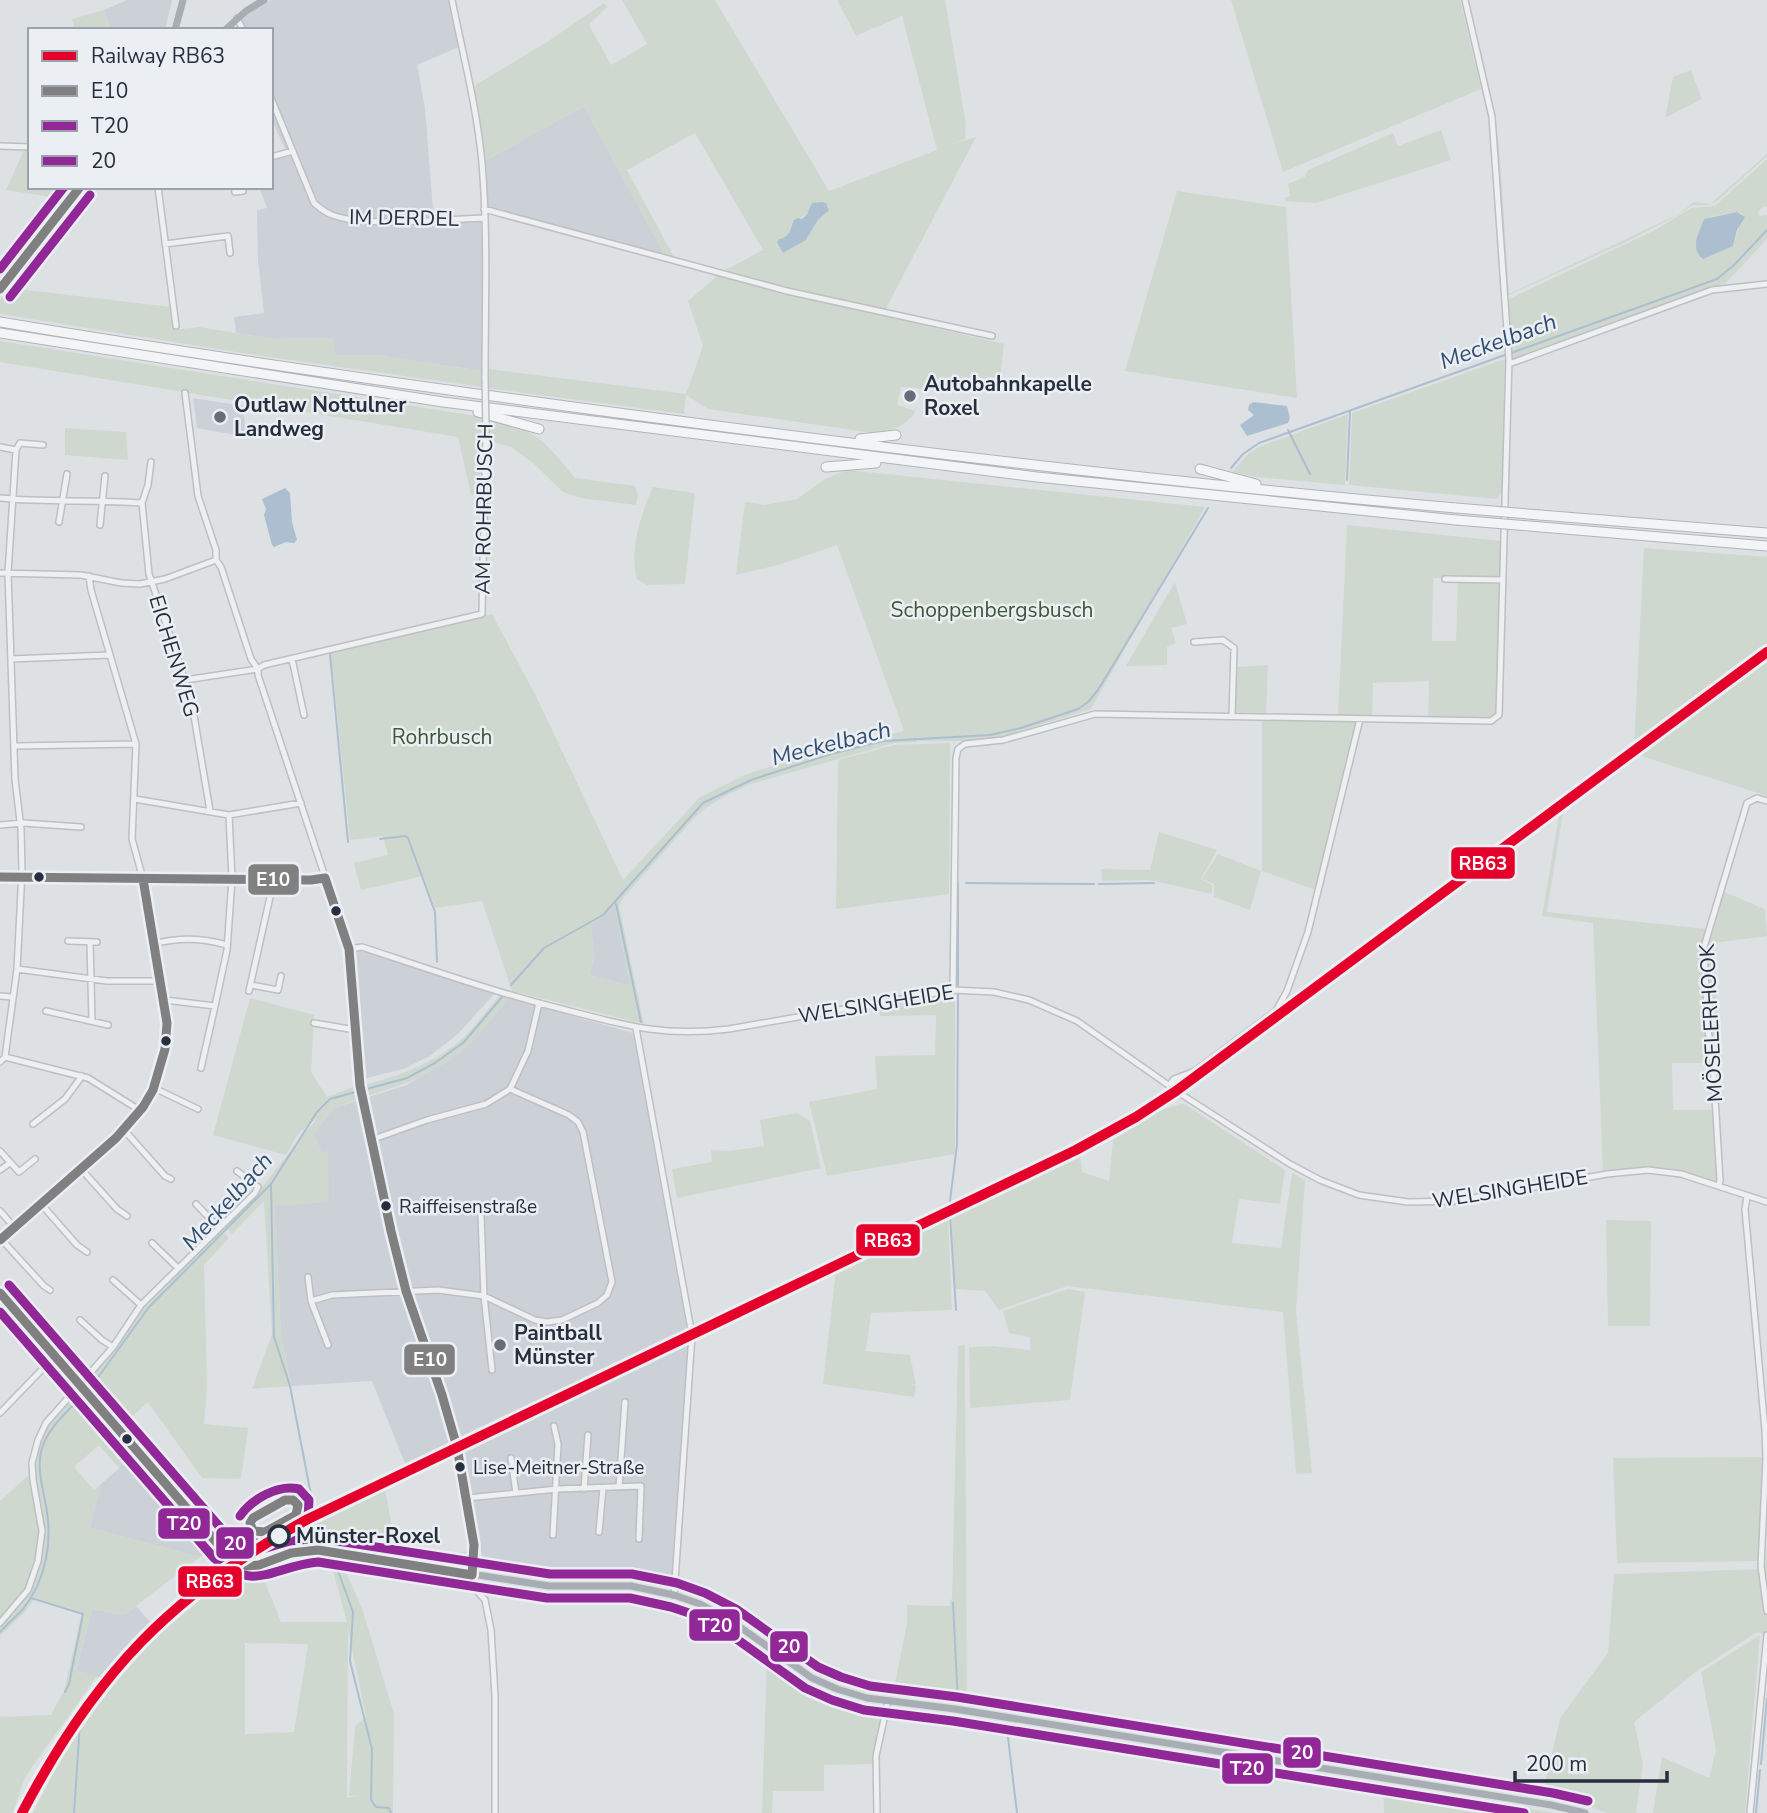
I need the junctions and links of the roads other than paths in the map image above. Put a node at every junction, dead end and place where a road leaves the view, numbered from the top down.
1 (183, 0) edge
2 (264, 0) edge
3 (452, 0) edge
4 (1465, 0) edge
5 (237, 18) junction
6 (176, 28) edge
7 (227, 28) edge
8 (242, 28) edge
9 (273, 104) edge
10 (0, 146) edge
11 (28, 147) edge
12 (293, 150) junction
13 (273, 156) edge
14 (78, 189) edge
15 (158, 189) edge
16 (234, 189) edge
17 (243, 191) dead end
18 (484, 209) junction
19 (485, 218) junction
20 (165, 244) junction
21 (230, 253) dead end
22 (1767, 284) edge
23 (0, 289) edge
24 (0, 322) edge
25 (176, 326) dead end
26 (0, 333) edge
27 (992, 336) dead end
28 (1509, 361) junction
29 (185, 393) dead end
30 (443, 402) junction
31 (539, 429) dead end
32 (896, 435) dead end
33 (822, 440) junction
34 (43, 445) dead end
35 (0, 447) edge
36 (16, 450) junction
37 (150, 462) dead end
38 (912, 462) junction
39 (826, 467) dead end
40 (1200, 469) dead end
41 (67, 474) dead end
42 (104, 477) dead end
43 (1282, 491) junction
44 (0, 498) edge
45 (11, 499) junction
46 (102, 499) junction
47 (62, 501) junction
48 (142, 503) junction
49 (59, 522) dead end
50 (100, 525) dead end
51 (1767, 533) edge
52 (1767, 546) edge
53 (216, 560) junction
54 (0, 573) edge
55 (8, 573) junction
56 (89, 576) junction
57 (1444, 579) dead end
58 (1503, 580) junction
59 (152, 583) junction
60 (1194, 642) dead end
61 (110, 655) junction
62 (11, 659) junction
63 (292, 659) junction
64 (258, 669) junction
65 (185, 680) junction
66 (304, 715) dead end
67 (1232, 716) junction
68 (1360, 719) junction
69 (136, 744) junction
70 (13, 746) junction
71 (135, 799) junction
72 (1767, 801) edge
73 (301, 803) junction
74 (210, 811) junction
75 (229, 815) junction
76 (20, 824) junction
77 (0, 825) edge
78 (81, 827) dead end
79 (0, 877) edge
80 (21, 877) junction
81 (325, 878) junction
82 (143, 879) junction
83 (232, 879) junction
84 (274, 879) junction
85 (68, 941) dead end
86 (90, 942) junction
87 (97, 942) dead end
88 (154, 944) junction
89 (227, 945) junction
90 (349, 949) junction
91 (17, 968) junction
92 (281, 976) dead end
93 (92, 979) junction
94 (160, 981) junction
95 (953, 990) junction
96 (0, 996) edge
97 (12, 997) junction
98 (165, 1000) junction
99 (539, 1003) junction
100 (215, 1006) junction
101 (46, 1011) dead end
102 (92, 1021) junction
103 (314, 1023) dead end
104 (108, 1025) dead end
105 (636, 1028) junction
106 (355, 1030) junction
107 (5, 1057) junction
108 (0, 1062) edge
109 (201, 1068) dead end
110 (82, 1076) junction
111 (1168, 1085) junction
112 (154, 1088) junction
113 (510, 1089) junction
114 (198, 1109) dead end
115 (141, 1111) junction
116 (33, 1124) dead end
117 (125, 1131) junction
118 (371, 1140) junction
119 (0, 1152) edge
120 (34, 1159) dead end
121 (10, 1163) junction
122 (81, 1169) junction
123 (0, 1170) edge
124 (237, 1171) dead end
125 (171, 1179) dead end
126 (1719, 1186) junction
127 (1747, 1197) junction
128 (1767, 1202) edge
129 (41, 1204) junction
130 (196, 1204) dead end
131 (0, 1211) edge
132 (481, 1214) dead end
133 (127, 1216) dead end
134 (14, 1227) junction
135 (219, 1228) junction
136 (1, 1239) edge
137 (152, 1243) dead end
138 (87, 1252) dead end
139 (178, 1268) junction
140 (308, 1277) dead end
141 (113, 1280) dead end
142 (50, 1290) dead end
143 (406, 1291) junction
144 (0, 1293) edge
145 (484, 1296) junction
146 (311, 1301) junction
147 (141, 1305) junction
148 (78, 1329) dead end
149 (327, 1345) dead end
150 (113, 1347) junction
151 (55, 1356) junction
152 (492, 1370) dead end
153 (79, 1384) junction
154 (625, 1402) dead end
155 (0, 1413) edge
156 (554, 1426) dead end
157 (588, 1435) dead end
158 (511, 1458) dead end
159 (619, 1487) junction
160 (603, 1488) junction
161 (557, 1489) junction
162 (584, 1489) junction
163 (516, 1493) junction
164 (467, 1498) junction
165 (599, 1532) dead end
166 (553, 1535) dead end
167 (639, 1539) dead end
168 (1764, 1566) edge
169 (472, 1575) junction
170 (674, 1595) junction
171 (1767, 1611) edge
172 (0, 1623) edge
173 (1767, 1635) edge
174 (888, 1701) junction
175 (495, 1813) edge
176 (877, 1813) edge
177 (1585, 1813) edge
178 (1750, 1813) edge

1 - 6 main road
2 - 5 main road
3 - 18 street, AM ROHRBUSCH
4 - 28 street
5 - 7 main road
5 - 8 street
9 - 12 street, IM DERDEL
10 - 11 street
12 - 13 street
12 - 19 street, IM DERDEL
14 - 23 main road
15 - 20 street
16 - 17 street
18 - 19 street, AM ROHRBUSCH
18 - 27 street
19 - 63 street, AM ROHRBUSCH, bridge
20 - 21 street
20 - 25 street
22 - 28 street
24 - 33 highway
26 - 30 highway
28 - 58 street
29 - 53 street
30 - 31 highway
30 - 38 highway
32 - 33 highway
33 - 43 highway
34 - 36 street
35 - 36 street
36 - 45 street
37 - 48 street, EICHENWEG
38 - 39 highway
38 - 52 highway, bridge
40 - 43 highway
41 - 47 street
42 - 46 street
43 - 51 highway, bridge
44 - 45 street
45 - 47 street
45 - 55 street
46 - 47 street
46 - 48 street
46 - 50 street
47 - 49 street
48 - 59 street, EICHENWEG
53 - 59 street
53 - 64 street
54 - 55 street
55 - 56 street
55 - 62 street
56 - 59 street
56 - 61 street
57 - 58 street
58 - 68 street
59 - 65 street, EICHENWEG
60 - 67 street
61 - 62 street
61 - 69 street
62 - 70 street
63 - 64 street, AM ROHRBUSCH
63 - 66 street
64 - 65 street, AM ROHRBUSCH
64 - 73 street
65 - 74 street, EICHENWEG
67 - 68 street
67 - 95 street
68 - 111 street
69 - 70 street
69 - 71 street
70 - 76 street
71 - 74 street
71 - 82 street
72 - 126 street, MÖSELERHOOK
73 - 75 street
73 - 81 street
74 - 75 street
75 - 83 street
76 - 77 street
76 - 78 street
76 - 80 street
79 - 80 street
80 - 82 street
80 - 91 street
81 - 84 street
81 - 90 street
82 - 83 street
82 - 88 street
83 - 84 street
83 - 89 street
84 - 92 street
85 - 86 street
86 - 87 street
86 - 93 street
88 - 89 street
88 - 94 street
89 - 100 street
90 - 99 street, WELSINGHEIDE
90 - 106 street
91 - 93 street
91 - 97 street
93 - 94 street
93 - 102 street
94 - 98 street
95 - 105 street, WELSINGHEIDE
95 - 111 street, WELSINGHEIDE
96 - 97 street
97 - 107 street
98 - 100 street
98 - 112 street
99 - 105 street, WELSINGHEIDE
99 - 113 street
100 - 109 street
101 - 102 street
102 - 104 street
103 - 106 street
105 - 170 street
106 - 118 street
107 - 108 street
107 - 110 street
110 - 115 street
110 - 116 street
111 - 126 street, WELSINGHEIDE
112 - 114 street
112 - 115 street
113 - 118 street
113 - 145 street
115 - 117 street
117 - 122 street
117 - 125 street
118 - 143 street
119 - 121 street
120 - 121 street
121 - 123 street
122 - 129 street
122 - 133 street
124 - 135 street
126 - 127 street, WELSINGHEIDE
127 - 128 street, WELSINGHEIDE
127 - 168 street
129 - 134 street
129 - 138 street
130 - 135 street
131 - 134 street
132 - 145 street
134 - 136 street
135 - 139 street
136 - 142 street
137 - 139 street
139 - 147 street
140 - 146 street
141 - 147 street
143 - 145 street
143 - 146 street
143 - 164 street
144 - 151 main road
145 - 152 street
146 - 149 street
147 - 150 street
148 - 150 street
150 - 153 street
151 - 153 main road
151 - 155 street
153 - 169 main road
153 - 172 street
154 - 159 street
156 - 161 street
157 - 162 street
158 - 163 street
159 - 160 street
159 - 167 street
160 - 162 street
160 - 165 street
161 - 162 street
161 - 163 street
161 - 166 street
163 - 164 street
164 - 169 street
168 - 171 street
169 - 170 main road
169 - 175 street
170 - 174 main road
173 - 178 street
174 - 176 street
174 - 177 main road

